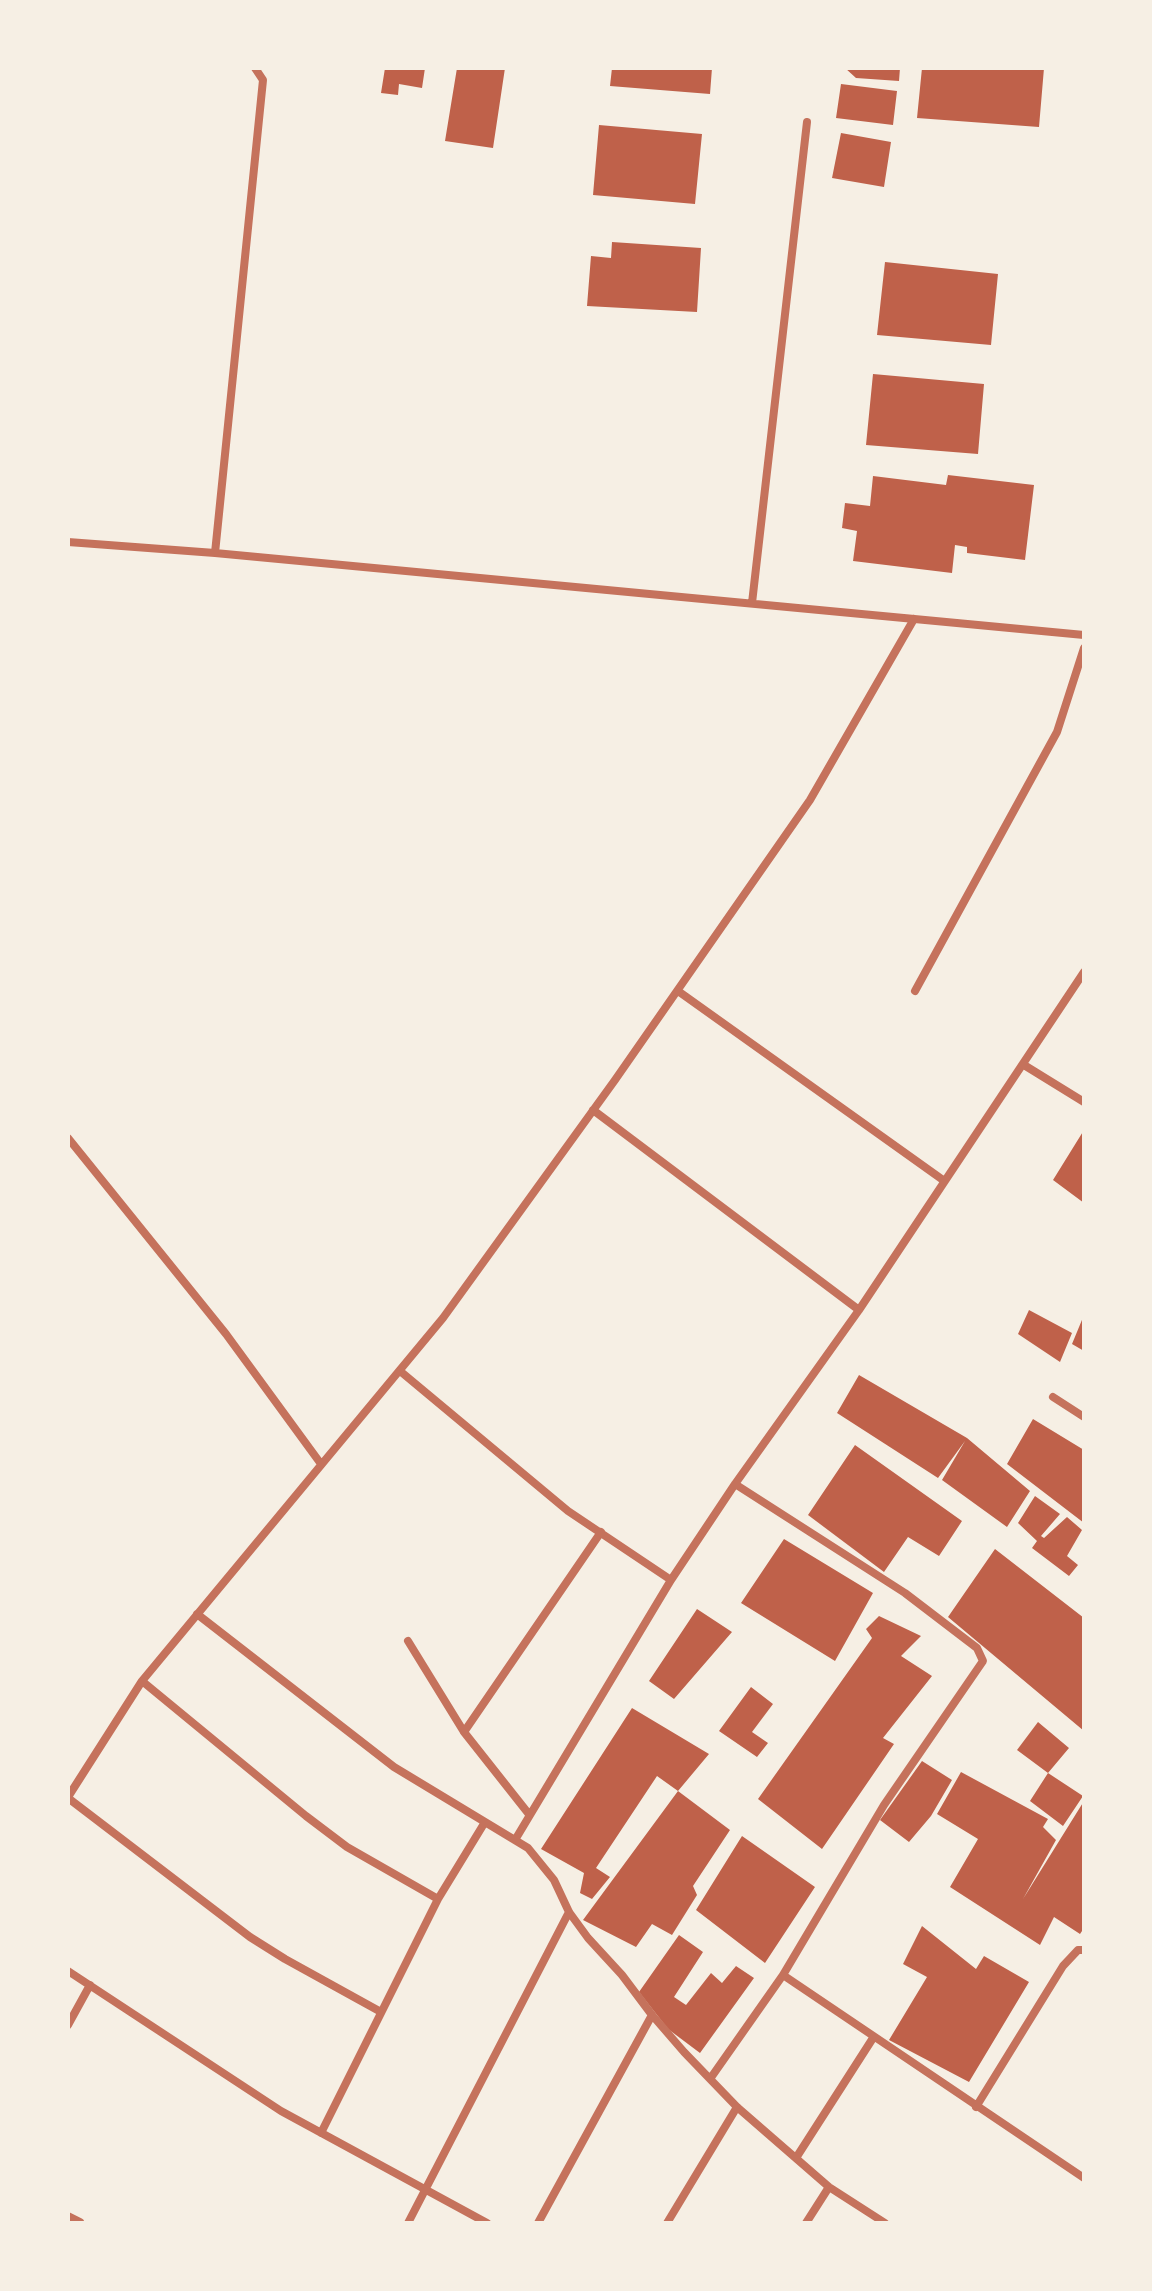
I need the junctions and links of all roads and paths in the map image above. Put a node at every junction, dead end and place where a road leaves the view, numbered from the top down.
1 (255, 68) edge
2 (807, 122) dead end
3 (68, 542) edge
4 (215, 553) junction
5 (752, 603) junction
6 (914, 619) junction
7 (1084, 635) edge
8 (1084, 648) edge
9 (1084, 972) edge
10 (678, 991) junction
11 (915, 991) dead end
12 (1024, 1065) junction
13 (1084, 1102) edge
14 (593, 1110) junction
15 (68, 1138) edge
16 (943, 1180) junction
17 (859, 1310) junction
18 (400, 1371) junction
19 (1053, 1397) dead end
20 (1084, 1417) edge
21 (321, 1464) junction
22 (735, 1484) junction
23 (601, 1532) junction
24 (671, 1580) junction
25 (197, 1614) junction
26 (408, 1641) dead end
27 (142, 1681) junction
28 (464, 1732) junction
29 (68, 1797) edge
30 (528, 1813) junction
31 (485, 1822) junction
32 (515, 1840) junction
33 (438, 1899) junction
34 (569, 1912) junction
35 (1084, 1950) edge
36 (68, 1971) edge
37 (783, 1975) junction
38 (90, 1985) junction
39 (381, 2012) junction
40 (652, 2015) junction
41 (68, 2025) edge
42 (873, 2038) junction
43 (710, 2079) junction
44 (737, 2107) junction
45 (976, 2107) junction
46 (321, 2133) junction
47 (796, 2158) junction
48 (1084, 2178) edge
49 (829, 2187) junction
50 (425, 2191) junction
51 (68, 2216) edge
52 (80, 2222) edge
53 (408, 2223) edge
54 (487, 2223) edge
55 (538, 2223) edge
56 (667, 2223) edge
57 (806, 2223) edge
58 (885, 2223) edge

1 - 4 street
2 - 5 street
3 - 4 street
4 - 5 street
5 - 6 street
6 - 7 street
6 - 10 street
8 - 11 street
9 - 12 street
10 - 14 street
10 - 16 street
12 - 13 street
12 - 16 street
14 - 17 street
14 - 18 street
15 - 21 street
16 - 17 street
17 - 22 street
18 - 21 street
18 - 23 street
19 - 20 street
21 - 25 street
22 - 24 street
22 - 37 street
23 - 24 street
23 - 28 street
24 - 30 street
25 - 27 street
25 - 31 street
26 - 28 street
27 - 29 street
27 - 33 street
28 - 30 street
29 - 39 street
30 - 32 street
31 - 32 street
31 - 33 street
32 - 34 street
33 - 39 street
34 - 40 street
34 - 50 street
35 - 45 street
36 - 38 street
37 - 42 street
37 - 43 street
38 - 41 street
38 - 46 street
39 - 46 street
40 - 43 street
40 - 55 street
42 - 45 street
42 - 47 street
43 - 44 street
44 - 47 street
44 - 56 street
45 - 48 street
46 - 50 street
47 - 49 street
49 - 57 street
49 - 58 street
50 - 53 street
50 - 54 street
51 - 52 street

